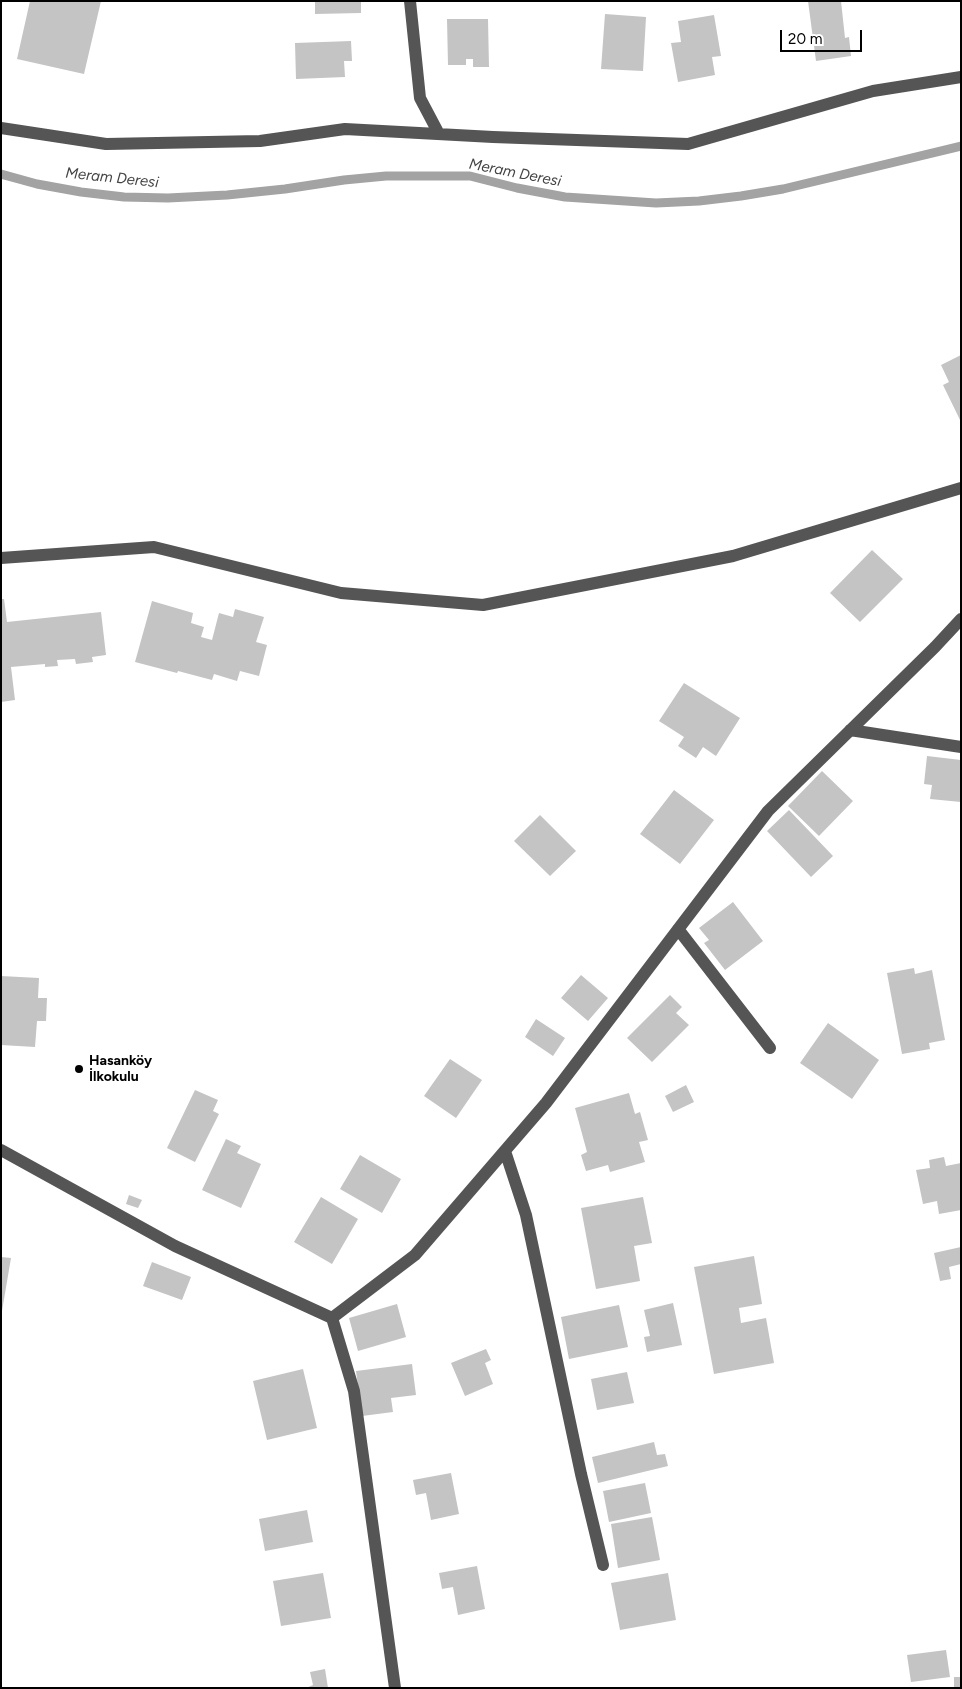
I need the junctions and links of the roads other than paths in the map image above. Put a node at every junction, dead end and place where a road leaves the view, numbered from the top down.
1 (410, 1) edge
2 (961, 77) edge
3 (1, 128) edge
4 (439, 134) junction
5 (961, 488) edge
6 (1, 558) edge
7 (961, 619) edge
8 (850, 730) junction
9 (961, 747) edge
10 (678, 929) junction
11 (770, 1048) dead end
12 (1, 1150) edge
13 (505, 1151) junction
14 (332, 1318) junction
15 (603, 1566) dead end
16 (395, 1688) edge

1 - 4 street
2 - 4 street
3 - 4 street
5 - 6 street
7 - 8 street
8 - 9 street
8 - 10 street
10 - 11 street
10 - 13 street
12 - 14 street
13 - 14 street
13 - 15 street
14 - 16 street

